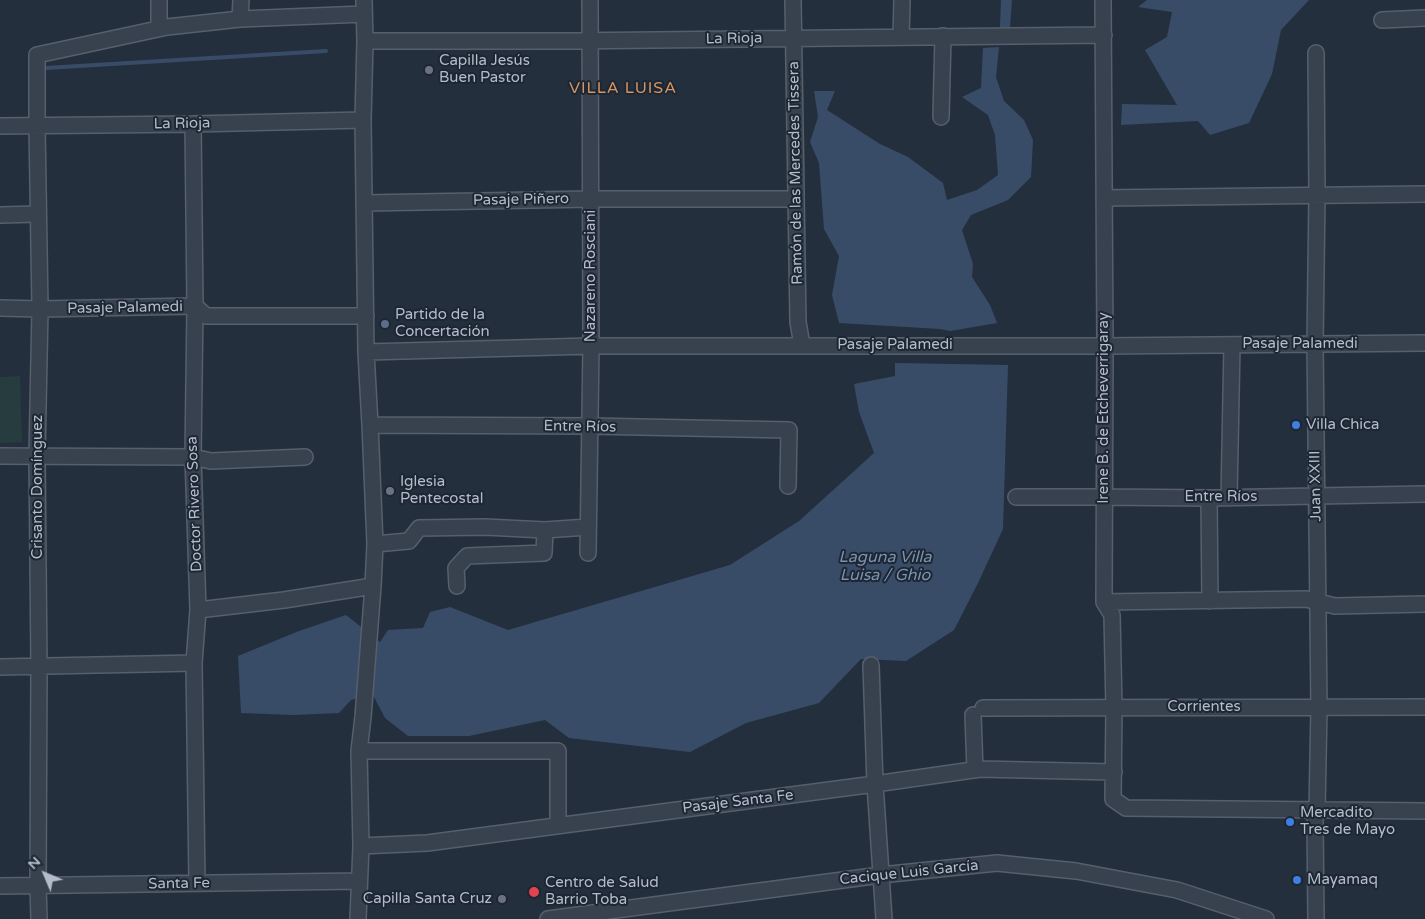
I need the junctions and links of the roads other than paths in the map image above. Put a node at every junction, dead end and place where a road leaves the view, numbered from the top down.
1 (159, 0) edge
2 (241, 0) edge
3 (590, 0) edge
4 (793, 0) edge
5 (902, 0) edge
6 (1103, 0) edge
7 (364, 7) edge
8 (1425, 18) edge
9 (240, 19) junction
10 (1382, 20) dead end
11 (159, 28) junction
12 (1104, 35) junction
13 (942, 36) junction
14 (901, 37) junction
15 (794, 38) junction
16 (365, 41) junction
17 (590, 41) junction
18 (1316, 53) dead end
19 (941, 117) dead end
20 (363, 120) junction
21 (193, 124) junction
22 (0, 126) edge
23 (36, 126) junction
24 (1425, 194) edge
25 (1317, 195) junction
26 (1104, 198) junction
27 (591, 199) junction
28 (796, 199) junction
29 (365, 203) junction
30 (38, 214) junction
31 (0, 215) edge
32 (195, 306) junction
33 (0, 308) edge
34 (40, 309) junction
35 (366, 316) junction
36 (1425, 343) edge
37 (1232, 344) junction
38 (1315, 344) junction
39 (802, 345) junction
40 (591, 346) junction
41 (1105, 346) junction
42 (366, 352) junction
43 (370, 425) junction
44 (590, 426) junction
45 (0, 456) edge
46 (37, 456) junction
47 (193, 457) junction
48 (305, 457) dead end
49 (788, 486) dead end
50 (1425, 494) edge
51 (1316, 496) junction
52 (1016, 497) dead end
53 (1104, 497) junction
54 (1209, 498) junction
55 (1229, 498) junction
56 (588, 527) junction
57 (545, 530) junction
58 (375, 544) junction
59 (588, 553) dead end
60 (373, 586) junction
61 (457, 586) dead end
62 (1210, 601) junction
63 (1104, 602) junction
64 (1319, 602) junction
65 (1425, 604) edge
66 (198, 610) junction
67 (194, 662) junction
68 (39, 666) junction
69 (871, 666) dead end
70 (0, 667) edge
71 (1319, 707) junction
72 (1425, 707) edge
73 (1114, 708) junction
74 (359, 752) junction
75 (975, 770) junction
76 (1114, 772) junction
77 (875, 784) junction
78 (1317, 810) junction
79 (1425, 811) edge
80 (558, 825) junction
81 (362, 846) junction
82 (881, 875) junction
83 (359, 881) junction
84 (197, 883) junction
85 (0, 886) edge
86 (38, 886) junction
87 (884, 913) edge
88 (40, 919) edge
89 (358, 919) edge
90 (548, 919) edge
91 (1266, 919) edge
92 (1316, 919) edge

1 - 11 street
2 - 9 street
3 - 17 street, Nazareno Rosciani
4 - 15 street, Ramón de las Mercedes Tissera
5 - 14 street
6 - 12 street, Irene B. de Etcheverrigaray
7 - 9 street
7 - 16 street
8 - 10 street
9 - 11 street
11 - 23 street, Crisanto Domínguez
12 - 13 street, La Rioja
12 - 26 street, Irene B. de Etcheverrigaray
13 - 14 street, La Rioja
13 - 19 street
14 - 15 street, La Rioja
15 - 17 street, La Rioja
15 - 28 street, Ramón de las Mercedes Tissera
16 - 17 street, La Rioja
16 - 20 street
17 - 27 street, Nazareno Rosciani
18 - 25 street, Juan XXIII
20 - 21 street, La Rioja
20 - 29 street
21 - 23 street, La Rioja
21 - 32 street, Doctor Rivero Sosa
22 - 23 street, La Rioja
23 - 30 street, Crisanto Domínguez
24 - 25 street
25 - 26 street
25 - 38 street, Juan XXIII
26 - 41 street, Irene B. de Etcheverrigaray
27 - 28 street, Pasaje Piñero
27 - 29 street, Pasaje Piñero
27 - 40 street, Nazareno Rosciani
28 - 39 street, Ramón de las Mercedes Tissera
29 - 35 street
30 - 31 street
30 - 34 street, Crisanto Domínguez
32 - 34 street, Pasaje Palamedi
32 - 35 street, Pasaje Palamedi
32 - 47 street, Doctor Rivero Sosa
33 - 34 street, Pasaje Palamedi
34 - 46 street, Crisanto Domínguez
35 - 42 street
36 - 38 street, Pasaje Palamedi
37 - 38 street, Pasaje Palamedi
37 - 41 street, Pasaje Palamedi
37 - 55 street
38 - 51 street, Juan XXIII
39 - 40 street, Pasaje Palamedi
39 - 41 street, Pasaje Palamedi
40 - 42 street, Pasaje Palamedi
40 - 44 street, Nazareno Rosciani
41 - 53 street, Irene B. de Etcheverrigaray
42 - 43 street
43 - 44 street, Entre Ríos
43 - 58 street
44 - 49 street, Entre Ríos
44 - 56 street, Nazareno Rosciani
45 - 46 street
46 - 47 street
46 - 68 street, Crisanto Domínguez
47 - 48 street
47 - 66 street, Doctor Rivero Sosa
50 - 51 street, Entre Ríos
51 - 55 street, Entre Ríos
51 - 64 street, Juan XXIII
52 - 53 street, Entre Ríos
53 - 54 street, Entre Ríos
53 - 63 street, Irene B. de Etcheverrigaray
54 - 55 street, Entre Ríos
54 - 62 street
56 - 57 street
56 - 59 street, Nazareno Rosciani
57 - 58 street
57 - 61 street
58 - 60 street
60 - 66 street
60 - 74 street
62 - 63 street
62 - 64 street
63 - 73 street, Irene B. de Etcheverrigaray
64 - 65 street
64 - 71 street, Juan XXIII
66 - 67 street, Doctor Rivero Sosa
67 - 68 street
67 - 84 street, Doctor Rivero Sosa
68 - 70 street
68 - 86 street, Crisanto Domínguez
69 - 77 street
71 - 72 street, Corrientes
71 - 73 street, Corrientes
71 - 78 street, Juan XXIII
73 - 75 street, Corrientes
73 - 76 street, Irene B. de Etcheverrigaray
74 - 80 street
74 - 81 street
75 - 76 street, Pasaje Santa Fe
75 - 77 street, Pasaje Santa Fe
76 - 78 street, Irene B. de Etcheverrigaray
77 - 80 street, Pasaje Santa Fe
77 - 82 street
78 - 79 street
78 - 92 street, Juan XXIII
80 - 81 street, Pasaje Santa Fe
81 - 83 street
82 - 87 street
82 - 90 street, Cacique Luis García
82 - 91 street, Cacique Luis García
83 - 84 street, Santa Fe
83 - 89 street
84 - 86 street, Santa Fe
85 - 86 street, Santa Fe
86 - 88 street, Crisanto Domínguez

